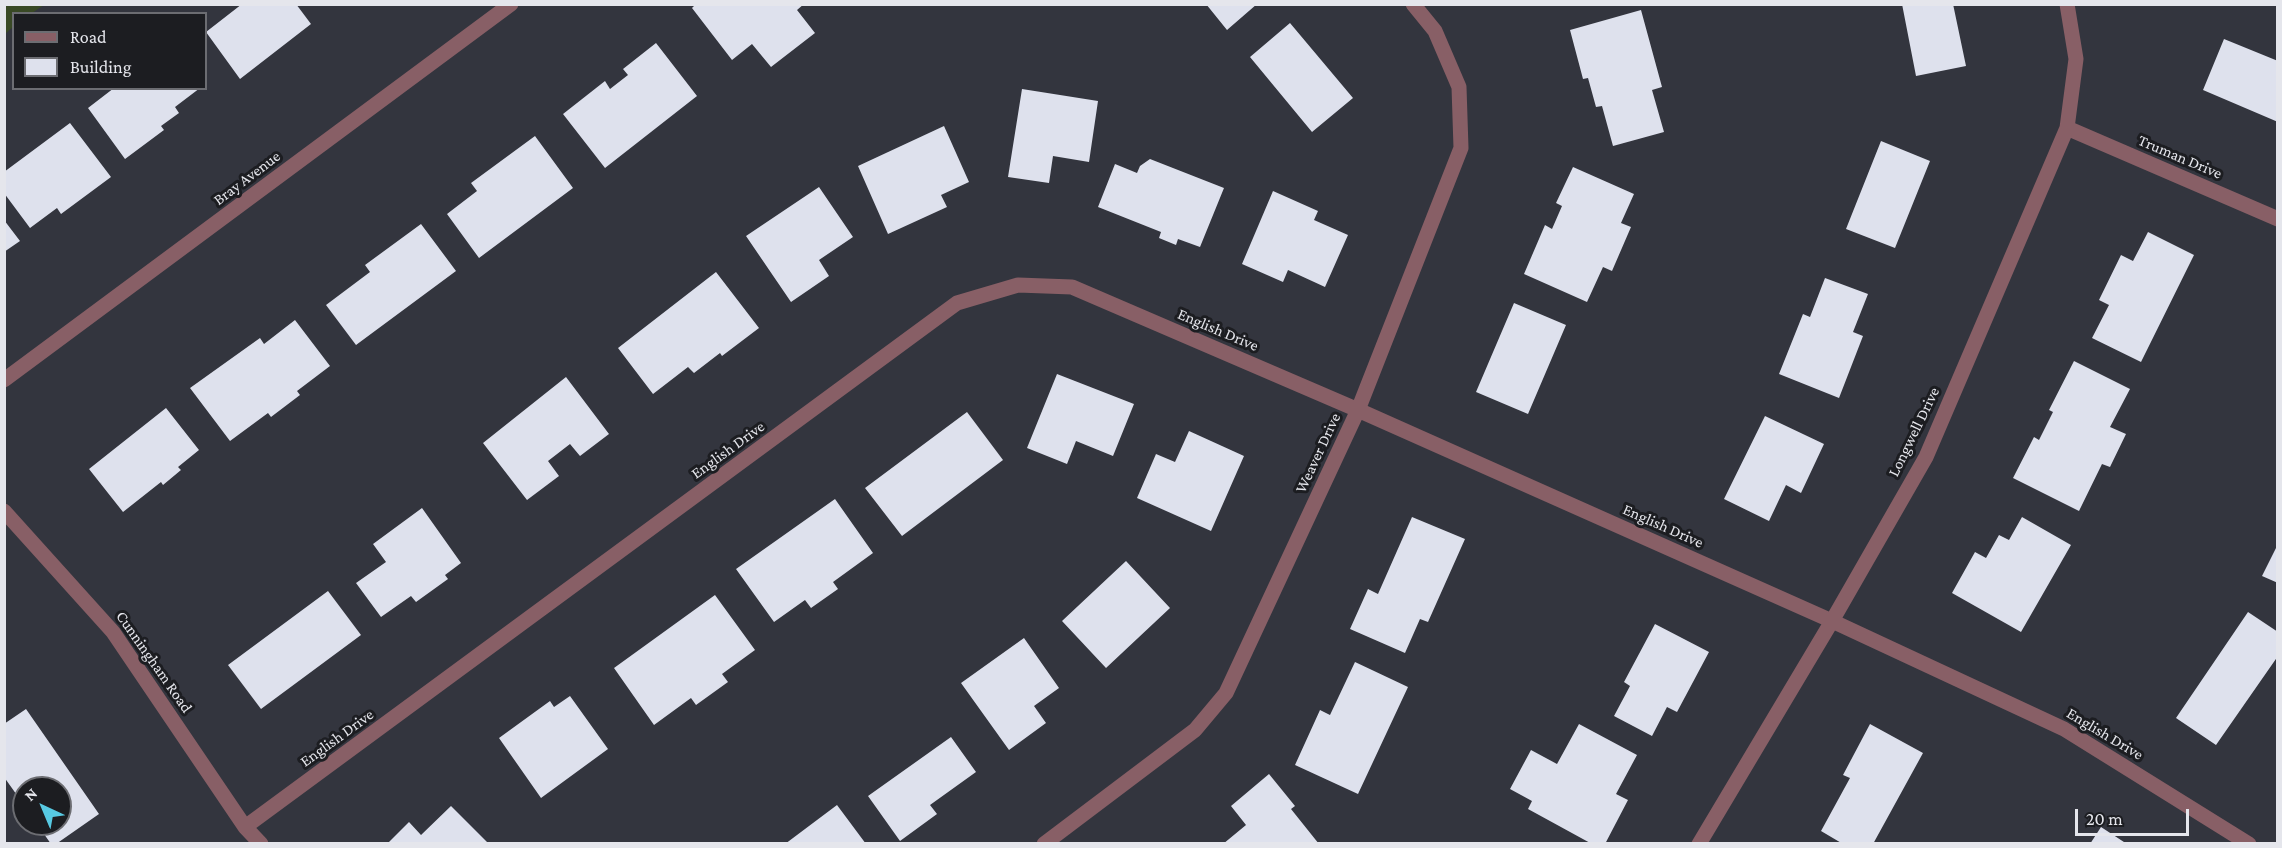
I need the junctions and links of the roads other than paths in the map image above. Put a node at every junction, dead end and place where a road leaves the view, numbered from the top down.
1 (511, 4) edge
2 (1413, 4) edge
3 (2067, 4) edge
4 (2067, 128) junction
5 (2277, 219) edge
6 (4, 380) edge
7 (1358, 410) junction
8 (4, 511) edge
9 (1832, 621) junction
10 (245, 827) junction
11 (261, 843) edge
12 (1044, 843) edge
13 (1699, 843) edge
14 (2249, 843) edge

1 - 6 street, Bray Avenue
2 - 7 street, Weaver Drive
3 - 4 street, Longwell Drive
4 - 5 street, Truman Drive
4 - 9 street, Longwell Drive
7 - 9 street, English Drive
7 - 10 street, English Drive
7 - 12 street, Weaver Drive
8 - 10 street, Cunningham Road
9 - 13 street, Longwell Drive
9 - 14 street, English Drive
10 - 11 street, Cunningham Road

